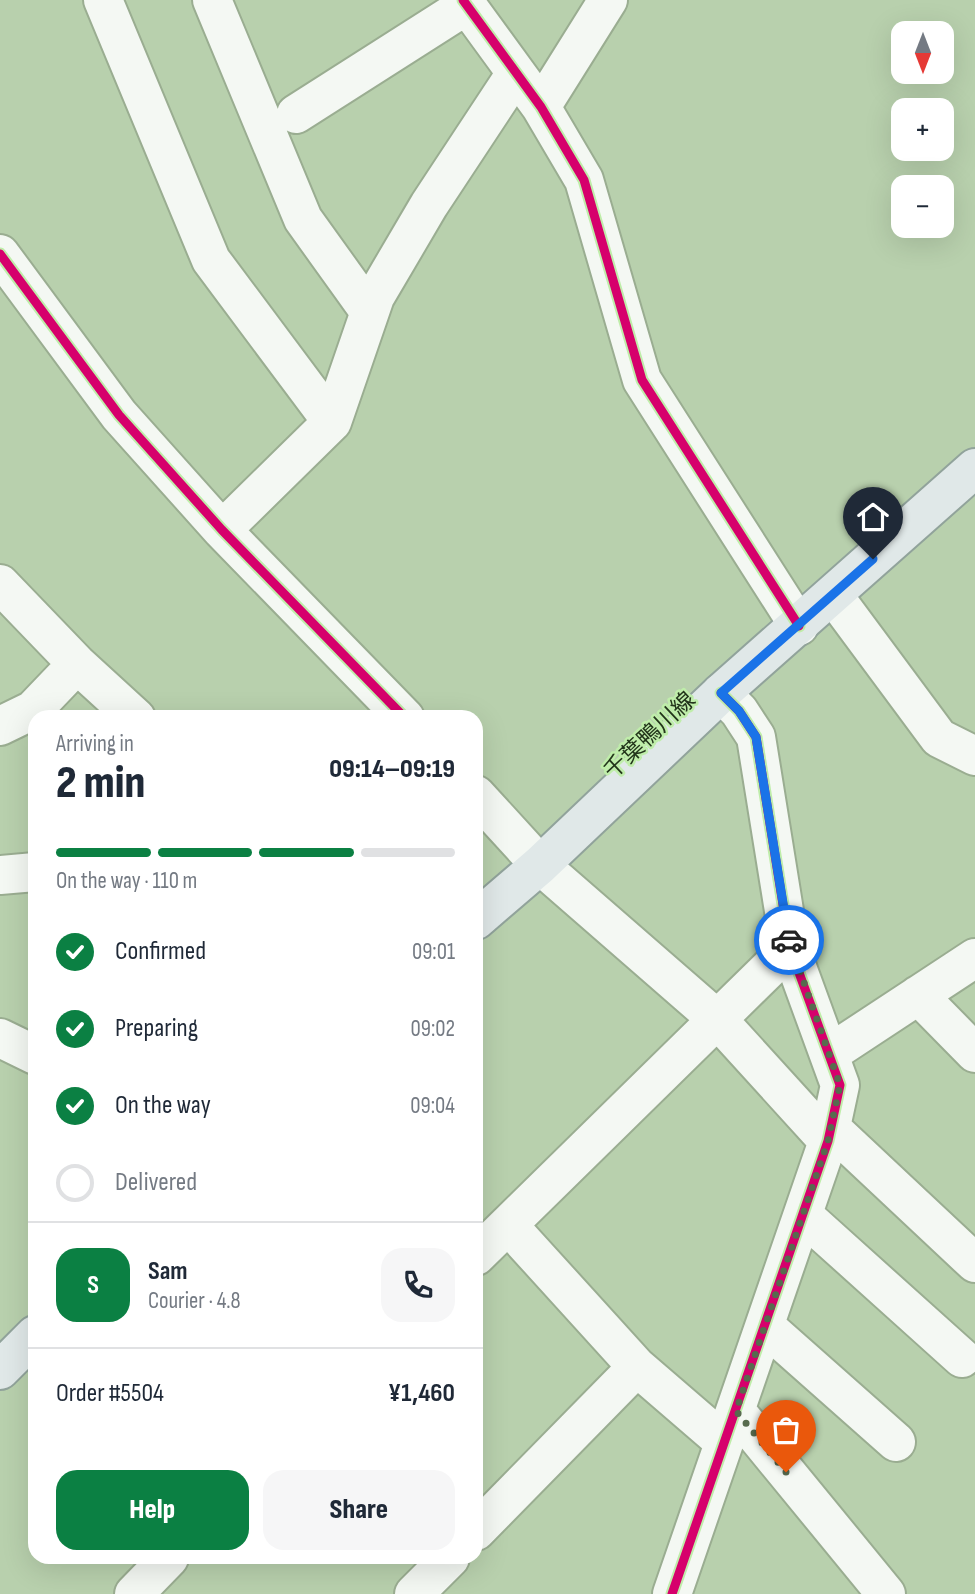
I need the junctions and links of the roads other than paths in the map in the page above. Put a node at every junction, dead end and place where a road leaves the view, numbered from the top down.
1 (103, 0) edge
2 (212, 0) edge
3 (608, 0) edge
4 (465, 3) edge
5 (516, 73) junction
6 (541, 107) junction
7 (296, 114) dead end
8 (0, 254) edge
9 (13, 299) edge
10 (369, 311) junction
11 (332, 422) junction
12 (975, 468) edge
13 (222, 530) junction
14 (0, 584) edge
15 (833, 595) junction
16 (799, 626) junction
17 (77, 664) junction
18 (721, 693) junction
19 (33, 710) edge
20 (127, 710) edge
21 (387, 710) edge
22 (28, 712) edge
23 (0, 726) edge
24 (975, 756) edge
25 (483, 803) edge
26 (540, 865) junction
27 (28, 873) edge
28 (0, 875) edge
29 (483, 914) edge
30 (790, 948) junction
31 (975, 958) edge
32 (918, 995) junction
33 (718, 1020) junction
34 (0, 1038) edge
35 (28, 1052) edge
36 (975, 1053) edge
37 (829, 1054) junction
38 (829, 1135) junction
39 (803, 1215) junction
40 (509, 1226) junction
41 (483, 1250) edge
42 (975, 1263) edge
43 (765, 1326) junction
44 (28, 1342) edge
45 (962, 1358) dead end
46 (637, 1367) junction
47 (0, 1370) edge
48 (730, 1427) junction
49 (896, 1442) dead end
50 (483, 1524) edge
51 (163, 1564) edge
52 (444, 1564) edge
53 (134, 1594) edge
54 (414, 1594) edge
55 (672, 1594) edge
56 (886, 1594) edge

1 - 11 street
2 - 10 street
3 - 6 street
4 - 5 street
4 - 7 street
5 - 6 street
5 - 10 street
6 - 16 street
8 - 9 street
9 - 13 street
10 - 11 street
11 - 13 street
12 - 15 main road, 千葉鴨川線
13 - 21 street
14 - 17 street
15 - 16 main road, 千葉鴨川線
15 - 24 street
16 - 18 main road, 千葉鴨川線
17 - 19 street
17 - 20 street
18 - 26 main road, 千葉鴨川線
18 - 30 street
22 - 23 street
25 - 26 street
26 - 29 main road, 千葉鴨川線
26 - 33 street
27 - 28 street
30 - 33 street
30 - 37 street
31 - 32 street
32 - 36 street
32 - 37 street
33 - 38 street
33 - 40 street
34 - 35 street
37 - 38 street
38 - 39 street
38 - 42 street
39 - 43 street
39 - 45 street
40 - 41 street
40 - 46 street
43 - 48 street
43 - 49 street
44 - 47 main road
46 - 48 street
46 - 50 street
48 - 55 street
48 - 56 street
51 - 53 street
52 - 54 street

